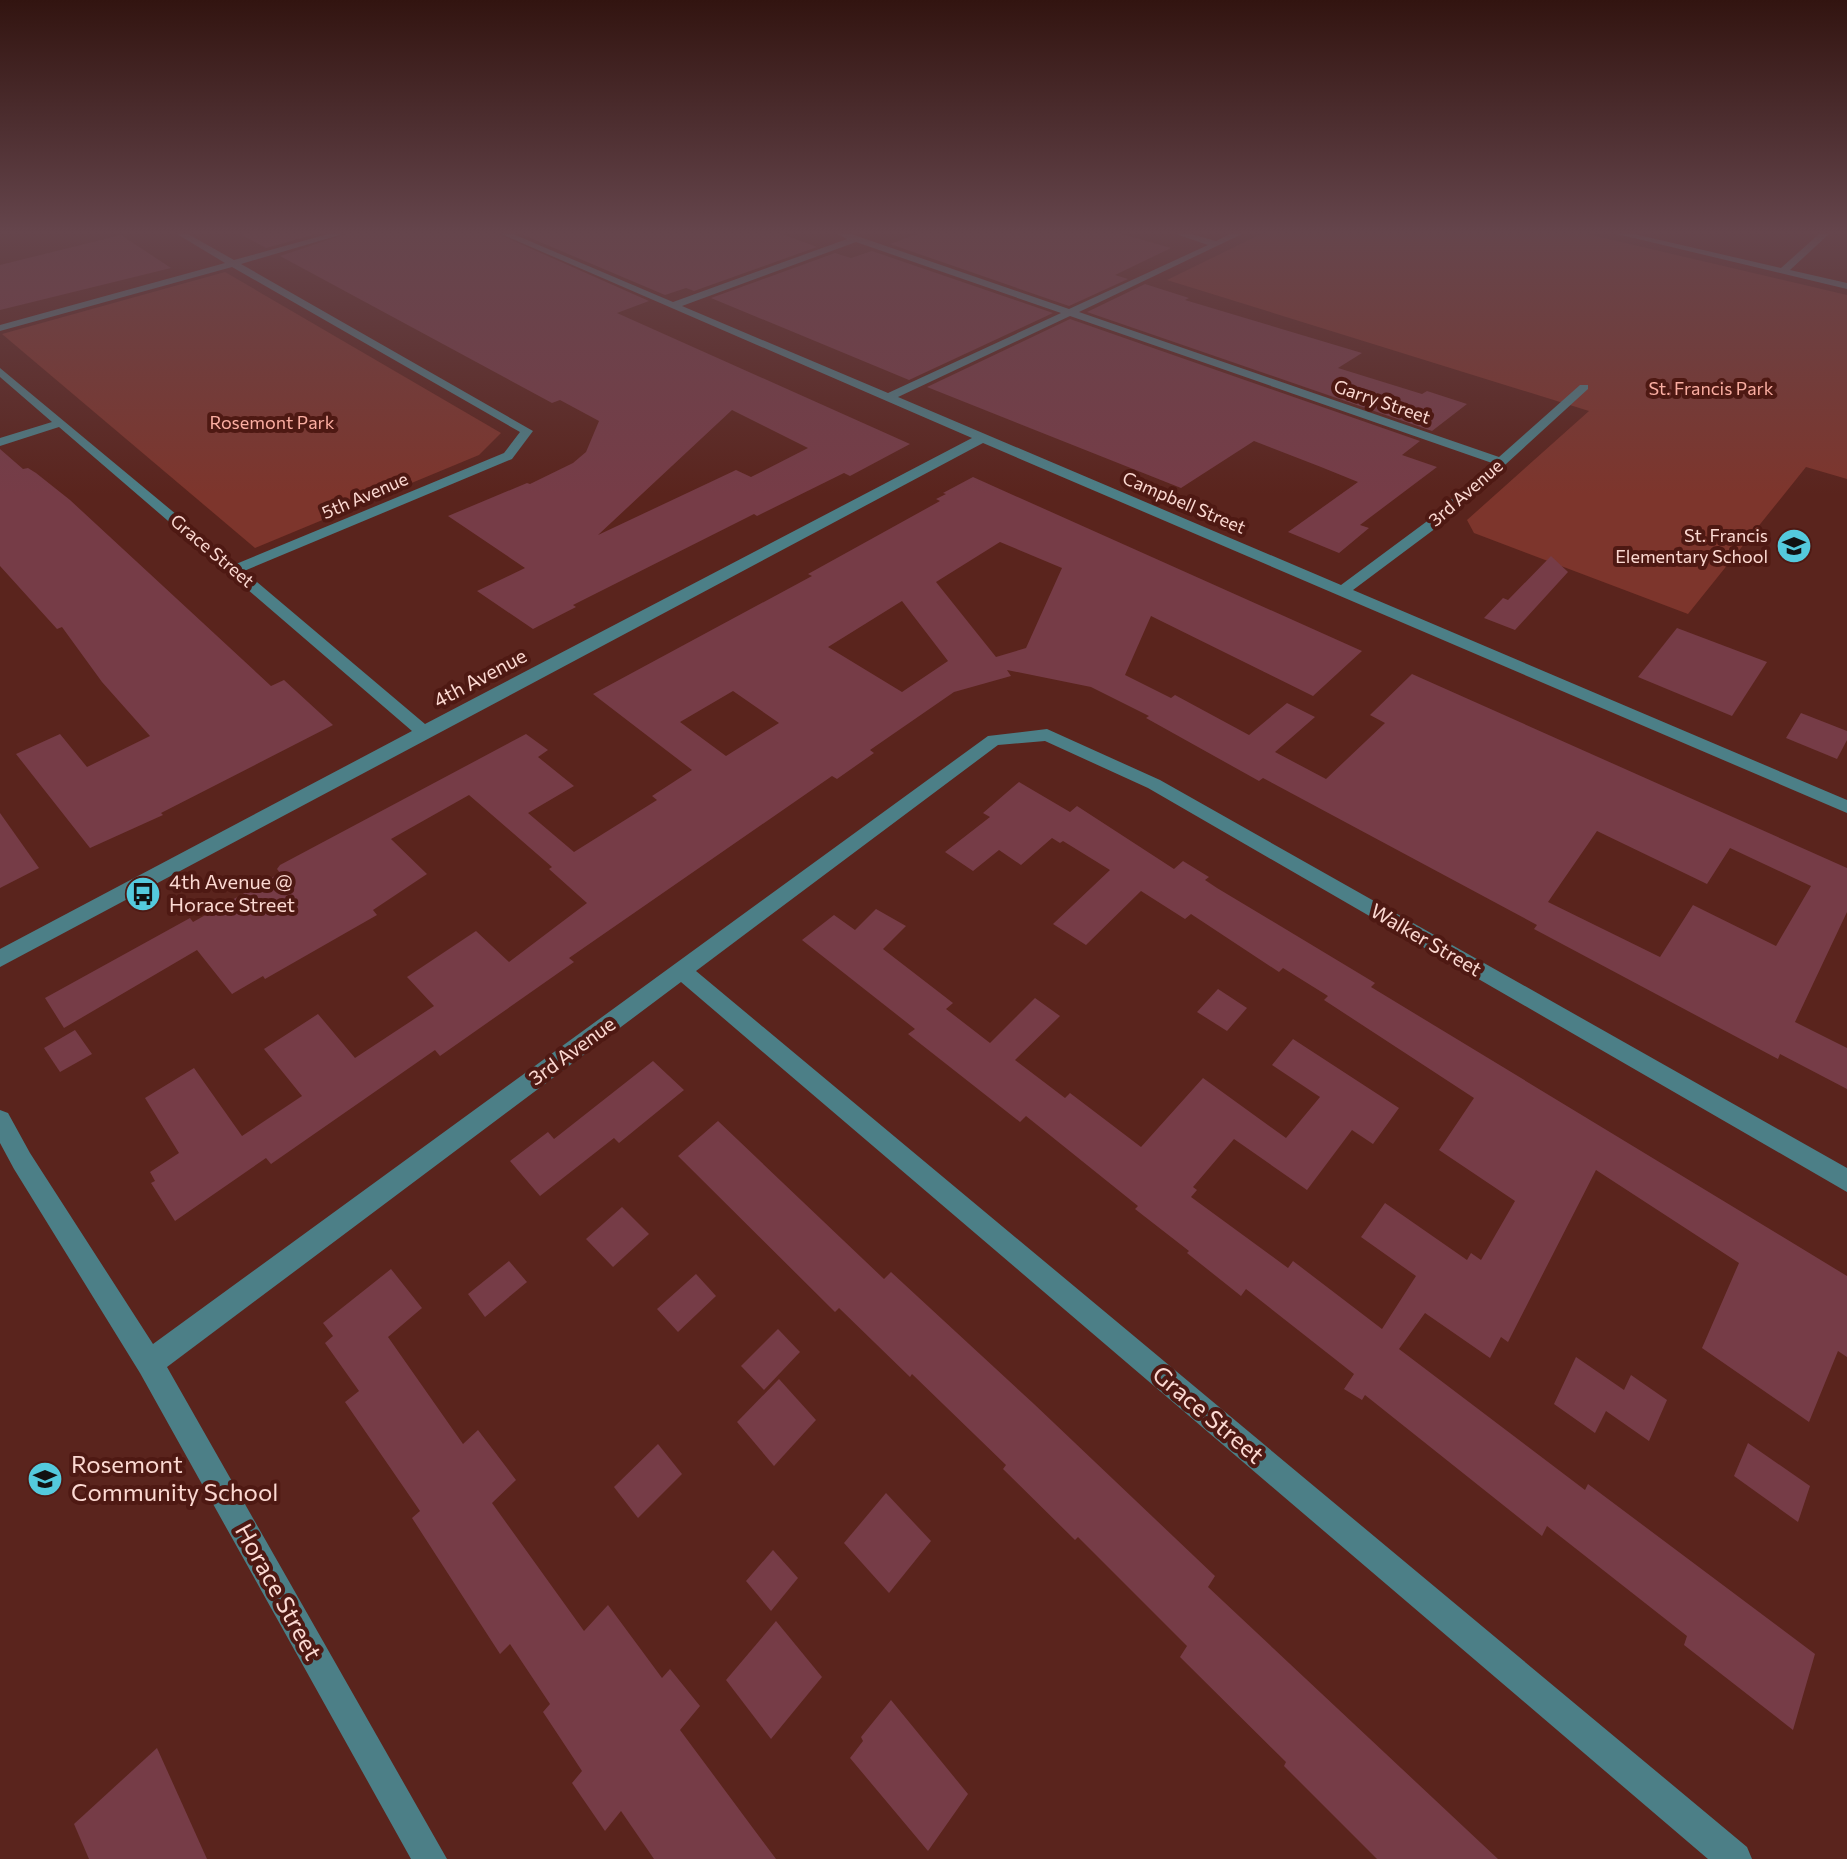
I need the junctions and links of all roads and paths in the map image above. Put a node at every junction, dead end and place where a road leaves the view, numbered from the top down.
1 (26, 321) edge
2 (334, 321) edge
3 (706, 321) edge
4 (1051, 321) edge
5 (1091, 321) edge
6 (0, 328) edge
7 (0, 371) edge
8 (1584, 387) dead end
9 (887, 398) junction
10 (54, 418) junction
11 (0, 428) edge
12 (982, 438) junction
13 (0, 442) edge
14 (1502, 462) junction
15 (236, 569) junction
16 (1342, 592) junction
17 (424, 732) junction
18 (994, 740) joint
19 (1847, 807) edge
20 (0, 959) edge
21 (681, 970) junction
22 (0, 1120) edge
23 (1847, 1181) edge
24 (150, 1363) junction
25 (430, 1859) edge
26 (1735, 1859) edge

1 - 6 street
2 - 15 street, 5th Avenue
3 - 9 street, Campbell Street
4 - 9 street
5 - 14 street, Garry Street
7 - 10 street, Grace Street
8 - 14 street, 3rd Avenue
9 - 12 street, Campbell Street
10 - 11 street
10 - 13 street
10 - 15 street, Grace Street
12 - 16 street, Campbell Street
12 - 17 street, 4th Avenue
14 - 16 street, 3rd Avenue
15 - 17 street, Grace Street
16 - 19 street, Campbell Street
17 - 20 street, 4th Avenue
18 - 21 street, 3rd Avenue
18 - 23 street, Walker Street
21 - 24 street, 3rd Avenue
21 - 26 street, Grace Street
22 - 24 street, Horace Street
24 - 25 street, Horace Street

